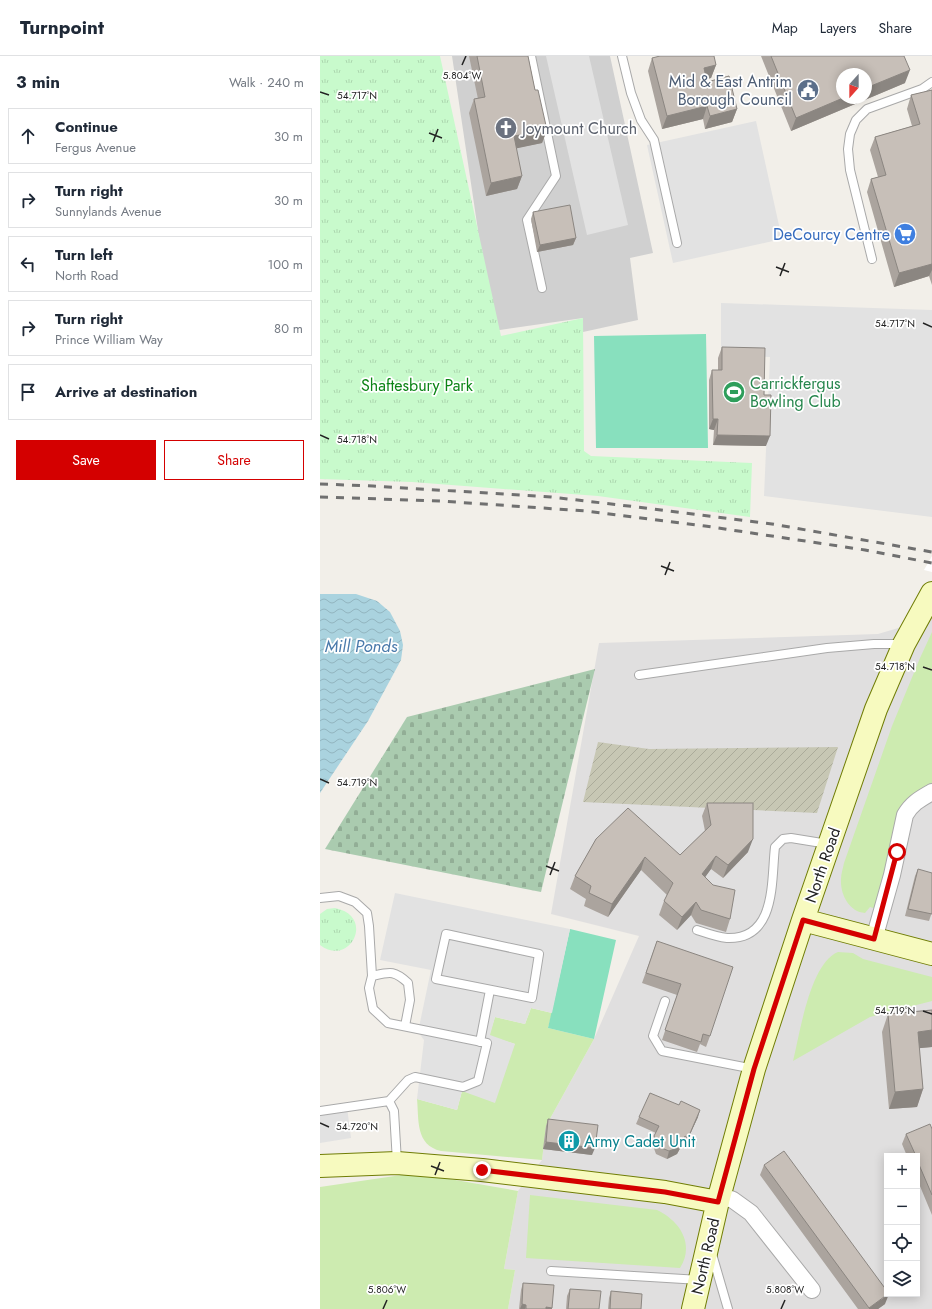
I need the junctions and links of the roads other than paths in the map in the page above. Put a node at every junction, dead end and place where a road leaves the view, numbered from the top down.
1 (531, 56) edge
2 (622, 56) edge
3 (932, 82) edge
4 (677, 243) dead end
5 (872, 259) dead end
6 (542, 288) dead end
7 (932, 593) edge
8 (904, 644) junction
9 (639, 675) dead end
10 (932, 792) edge
11 (829, 844) junction
12 (320, 898) edge
13 (803, 920) junction
14 (697, 930) dead end
15 (874, 939) junction
16 (932, 954) edge
17 (372, 976) junction
18 (490, 990) junction
19 (665, 1001) dead end
20 (405, 1026) junction
21 (480, 1042) junction
22 (754, 1069) junction
23 (389, 1101) junction
24 (320, 1111) edge
25 (398, 1163) junction
26 (320, 1166) edge
27 (719, 1199) junction
28 (709, 1243) junction
29 (551, 1271) dead end
30 (700, 1280) junction
31 (812, 1290) dead end
32 (693, 1309) edge
33 (728, 1309) edge

1 - 6 lane
2 - 4 lane
3 - 5 lane
7 - 8 street, North Road
8 - 9 lane
8 - 11 street, North Road
10 - 15 street
11 - 13 street, North Road
11 - 14 lane
12 - 17 lane
13 - 15 street
13 - 22 street, North Road
15 - 16 street
17 - 20 lane
17 - 20 lane
18 - 18 lane
18 - 21 lane
19 - 22 lane
20 - 21 lane
21 - 23 lane
22 - 27 street, North Road
23 - 24 lane
23 - 25 lane
25 - 26 street
25 - 27 street
27 - 28 street, North Road
27 - 31 street
28 - 30 street, North Road
28 - 33 lane
29 - 30 lane
30 - 32 street, North Road

